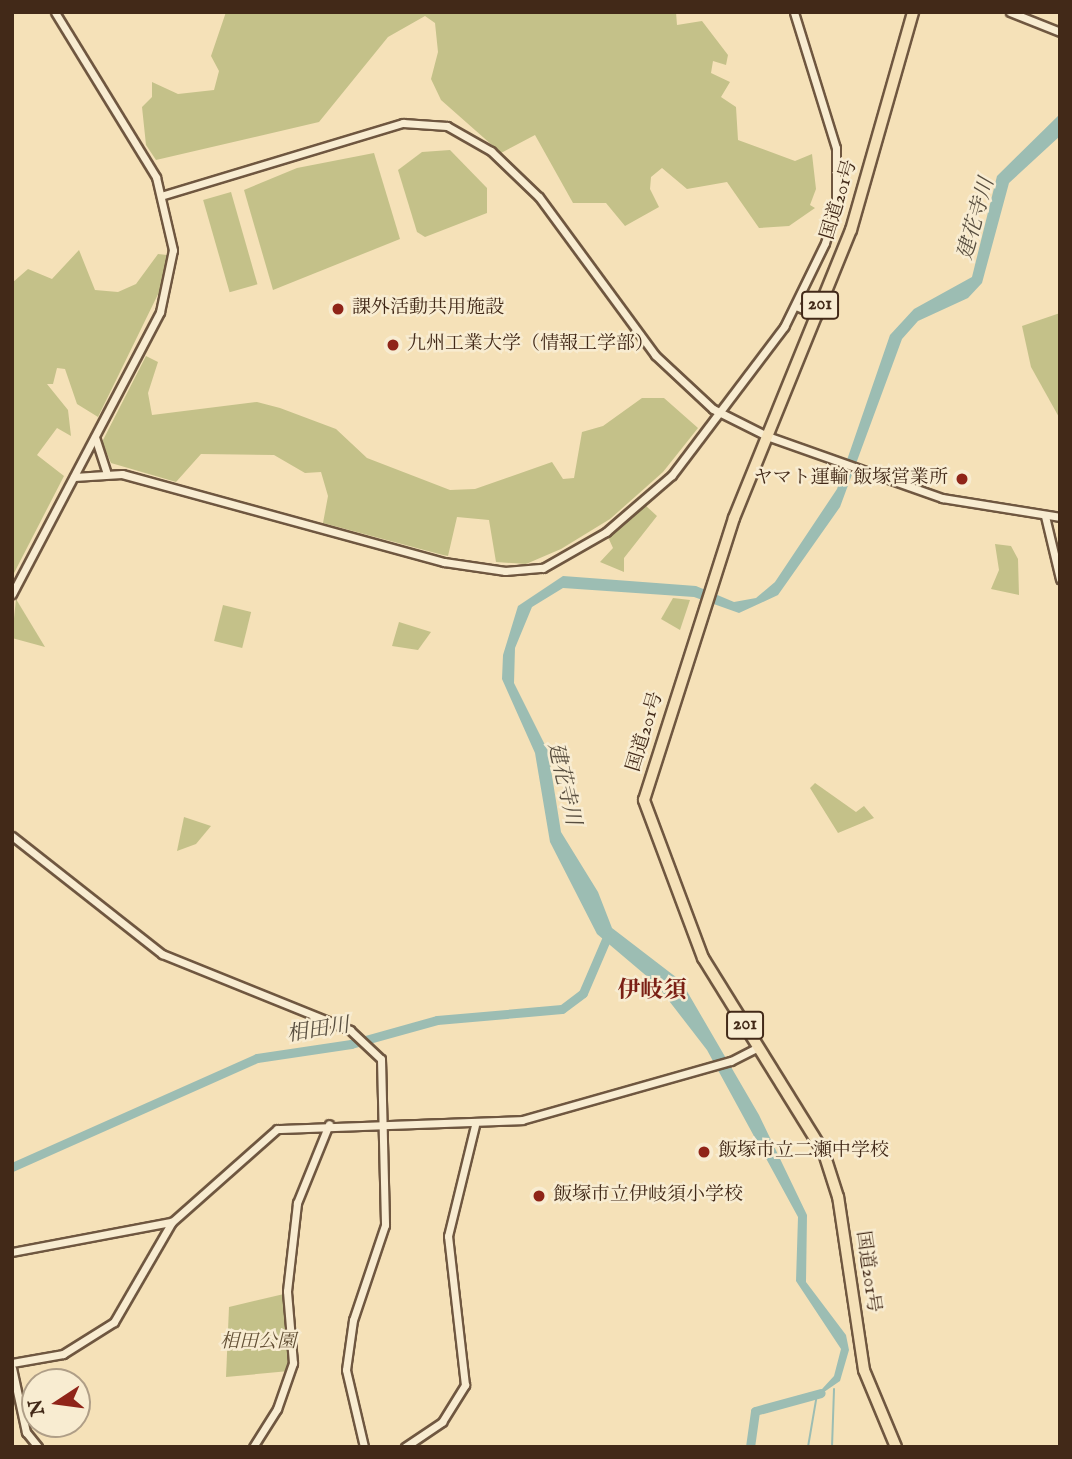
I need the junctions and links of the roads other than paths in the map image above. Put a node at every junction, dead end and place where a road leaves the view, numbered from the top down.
1 (55, 12) edge
2 (794, 12) edge
3 (913, 12) edge
4 (1010, 12) edge
5 (1060, 32) edge
6 (164, 195) junction
7 (798, 307) junction
8 (817, 315) junction
9 (719, 413) junction
10 (95, 436) junction
11 (767, 436) junction
12 (107, 471) junction
13 (74, 477) junction
14 (1045, 516) junction
15 (1060, 517) edge
16 (1060, 579) edge
17 (12, 594) edge
18 (12, 836) edge
19 (759, 1047) junction
20 (329, 1124) junction
21 (386, 1125) junction
22 (475, 1125) junction
23 (172, 1222) junction
24 (12, 1252) edge
25 (12, 1365) edge
26 (38, 1447) edge
27 (253, 1447) edge
28 (364, 1447) edge
29 (405, 1447) edge
30 (896, 1447) edge

1 - 6 street
2 - 7 street
3 - 8 highway, 国道201号 / 201
4 - 5 street
6 - 9 street
6 - 10 street
7 - 8 street
7 - 9 street
8 - 11 highway, 国道201号 / 201
9 - 11 street
9 - 12 street
10 - 12 street
10 - 13 street
11 - 14 street
11 - 19 highway, 国道201号 / 201
12 - 13 street
13 - 17 street
14 - 15 street
14 - 16 street
18 - 21 street
19 - 22 street
19 - 30 highway, 国道201号 / 201
20 - 21 street
20 - 23 street
20 - 27 street
21 - 22 street
21 - 28 street
22 - 29 street
23 - 24 street
23 - 25 street
25 - 26 street

